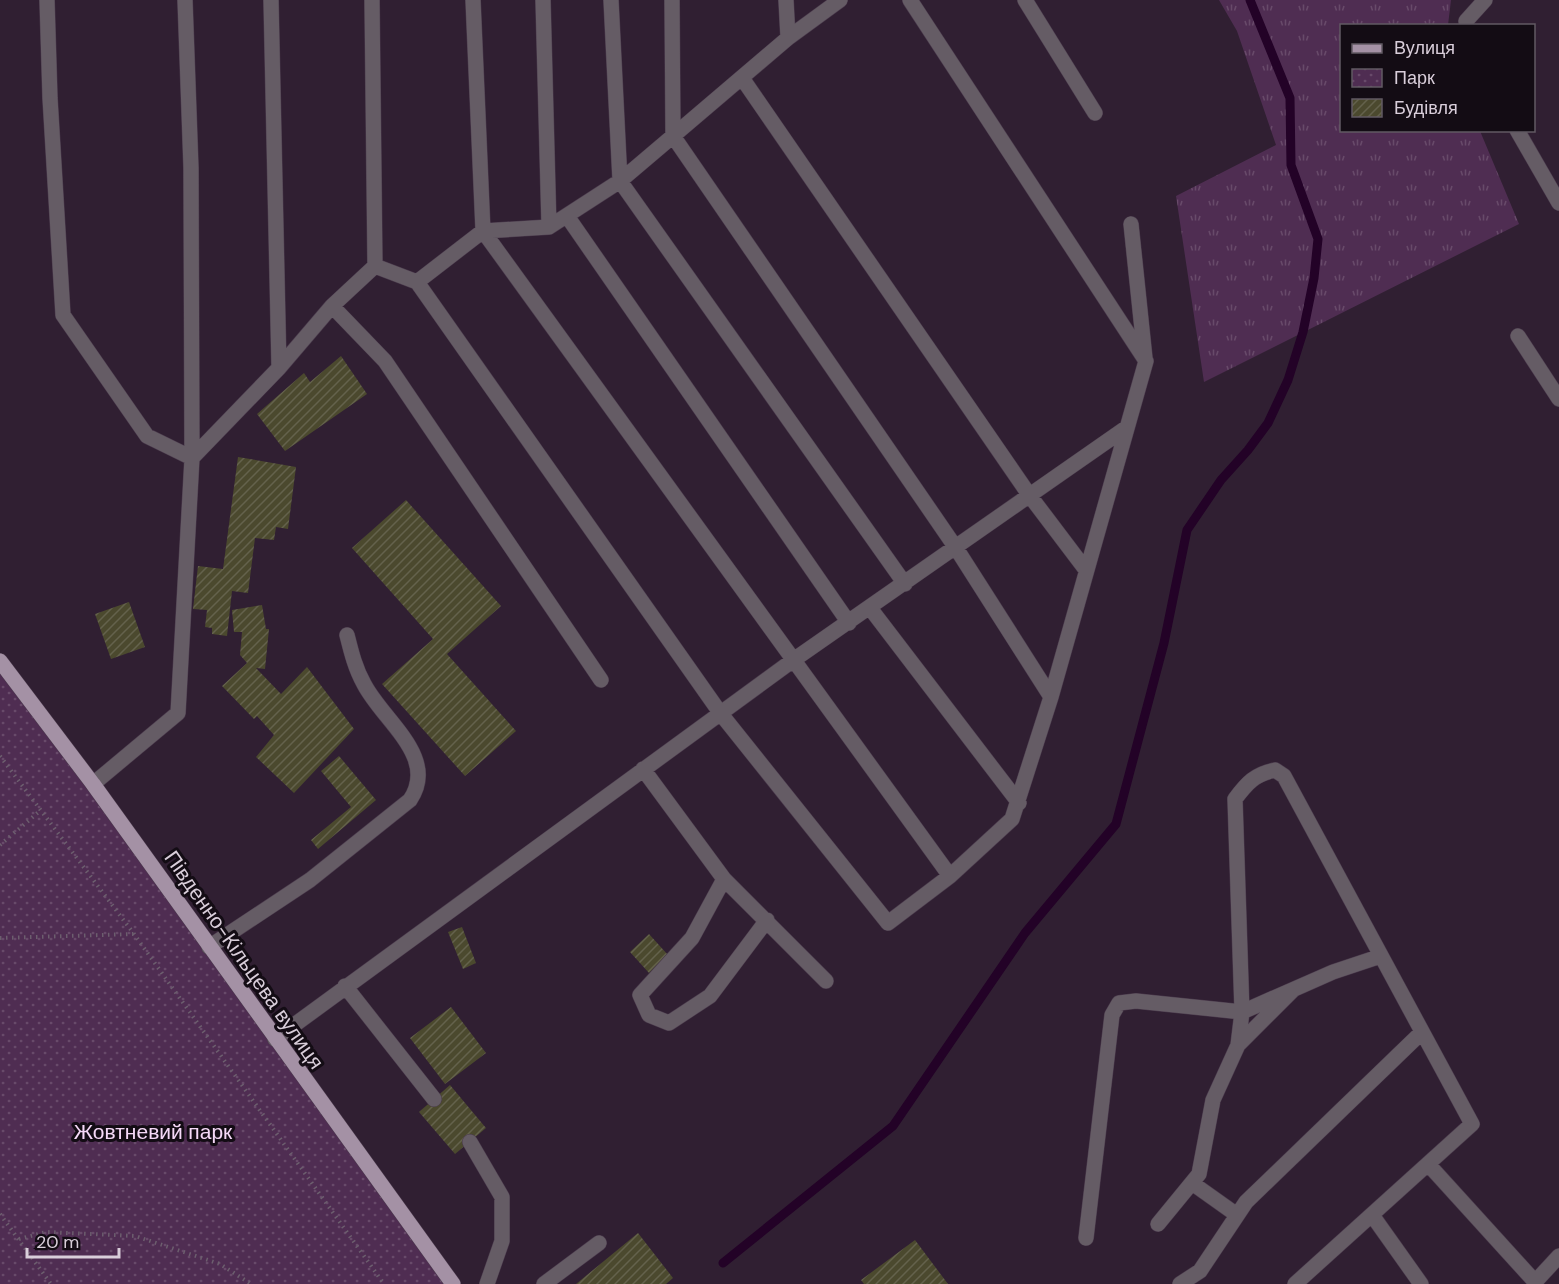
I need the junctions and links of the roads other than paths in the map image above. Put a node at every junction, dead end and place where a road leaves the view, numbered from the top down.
1 (47, 0) edge
2 (185, 0) edge
3 (271, 0) edge
4 (372, 0) edge
5 (473, 0) edge
6 (543, 0) edge
7 (611, 0) edge
8 (672, 0) edge
9 (786, 0) edge
10 (840, 0) edge
11 (910, 0) edge
12 (1025, 0) edge
13 (1485, 0) edge
14 (1467, 24) edge
15 (788, 38) junction
16 (742, 78) junction
17 (1095, 113) dead end
18 (1518, 132) edge
19 (673, 136) junction
20 (620, 181) junction
21 (1559, 203) edge
22 (567, 216) junction
23 (1131, 224) dead end
24 (549, 227) junction
25 (483, 231) junction
26 (375, 266) junction
27 (417, 282) junction
28 (332, 306) junction
29 (1518, 336) dead end
30 (1146, 361) junction
31 (279, 368) junction
32 (1559, 399) edge
33 (1126, 428) junction
34 (192, 458) junction
35 (1030, 496) junction
36 (956, 548) junction
37 (1086, 570) junction
38 (905, 584) junction
39 (870, 608) junction
40 (849, 624) junction
41 (347, 635) dead end
42 (0, 661) edge
43 (792, 661) junction
44 (601, 680) dead end
45 (1051, 697) junction
46 (721, 714) junction
47 (643, 769) junction
48 (93, 784) junction
49 (1019, 802) junction
50 (950, 876) junction
51 (724, 879) junction
52 (767, 920) junction
53 (209, 947) junction
54 (1381, 956) junction
55 (826, 981) dead end
56 (345, 986) junction
57 (1293, 990) junction
58 (1242, 1012) junction
59 (1422, 1032) junction
60 (275, 1040) junction
61 (1238, 1045) junction
62 (434, 1099) dead end
63 (470, 1142) dead end
64 (1428, 1164) junction
65 (1192, 1183) junction
66 (1237, 1215) junction
67 (1372, 1215) junction
68 (1158, 1224) dead end
69 (1086, 1238) dead end
70 (599, 1243) dead end
71 (1559, 1256) edge
72 (1297, 1283) edge
73 (1536, 1283) edge
74 (453, 1284) edge
75 (487, 1284) edge
76 (544, 1284) edge
77 (1180, 1284) edge
78 (1421, 1284) edge

1 - 34 lane
2 - 34 lane
3 - 31 lane
4 - 26 lane
5 - 25 lane
6 - 24 lane
7 - 20 lane
8 - 19 lane
9 - 15 lane
10 - 15 lane
11 - 30 lane
12 - 17 lane
13 - 14 lane
15 - 16 lane
16 - 19 lane
16 - 35 lane
18 - 21 lane
19 - 20 lane
19 - 36 lane
20 - 22 lane
20 - 38 lane
22 - 24 lane
22 - 40 lane
23 - 30 lane
24 - 25 lane
25 - 27 lane
25 - 43 lane
26 - 27 lane
26 - 28 lane
27 - 46 lane
28 - 31 lane
28 - 44 lane
29 - 32 lane
30 - 33 lane
31 - 34 lane
33 - 35 lane
33 - 37 lane
34 - 48 lane
35 - 36 lane
35 - 37 lane
36 - 38 lane
36 - 45 lane
37 - 45 lane
38 - 39 lane
39 - 40 lane
39 - 49 lane
40 - 43 lane
41 - 53 lane
42 - 48 main road, Південно-Кільцева вулиця
43 - 46 lane
43 - 50 lane
45 - 49 lane
46 - 47 lane
46 - 50 lane
47 - 51 lane
47 - 56 lane
48 - 53 main road, Південно-Кільцева вулиця
49 - 50 lane
51 - 52 lane
51 - 52 lane
52 - 55 lane
53 - 60 main road, Південно-Кільцева вулиця
54 - 57 lane
54 - 58 lane
54 - 59 lane
56 - 60 lane
56 - 62 lane
57 - 58 lane
57 - 61 lane
58 - 61 lane
58 - 69 lane
59 - 64 lane
59 - 66 lane
60 - 74 main road, Південно-Кільцева вулиця
61 - 65 lane
63 - 75 lane
64 - 67 lane
64 - 73 lane
65 - 66 lane
65 - 68 lane
66 - 77 lane
67 - 72 lane
67 - 78 lane
70 - 76 lane
71 - 73 lane

